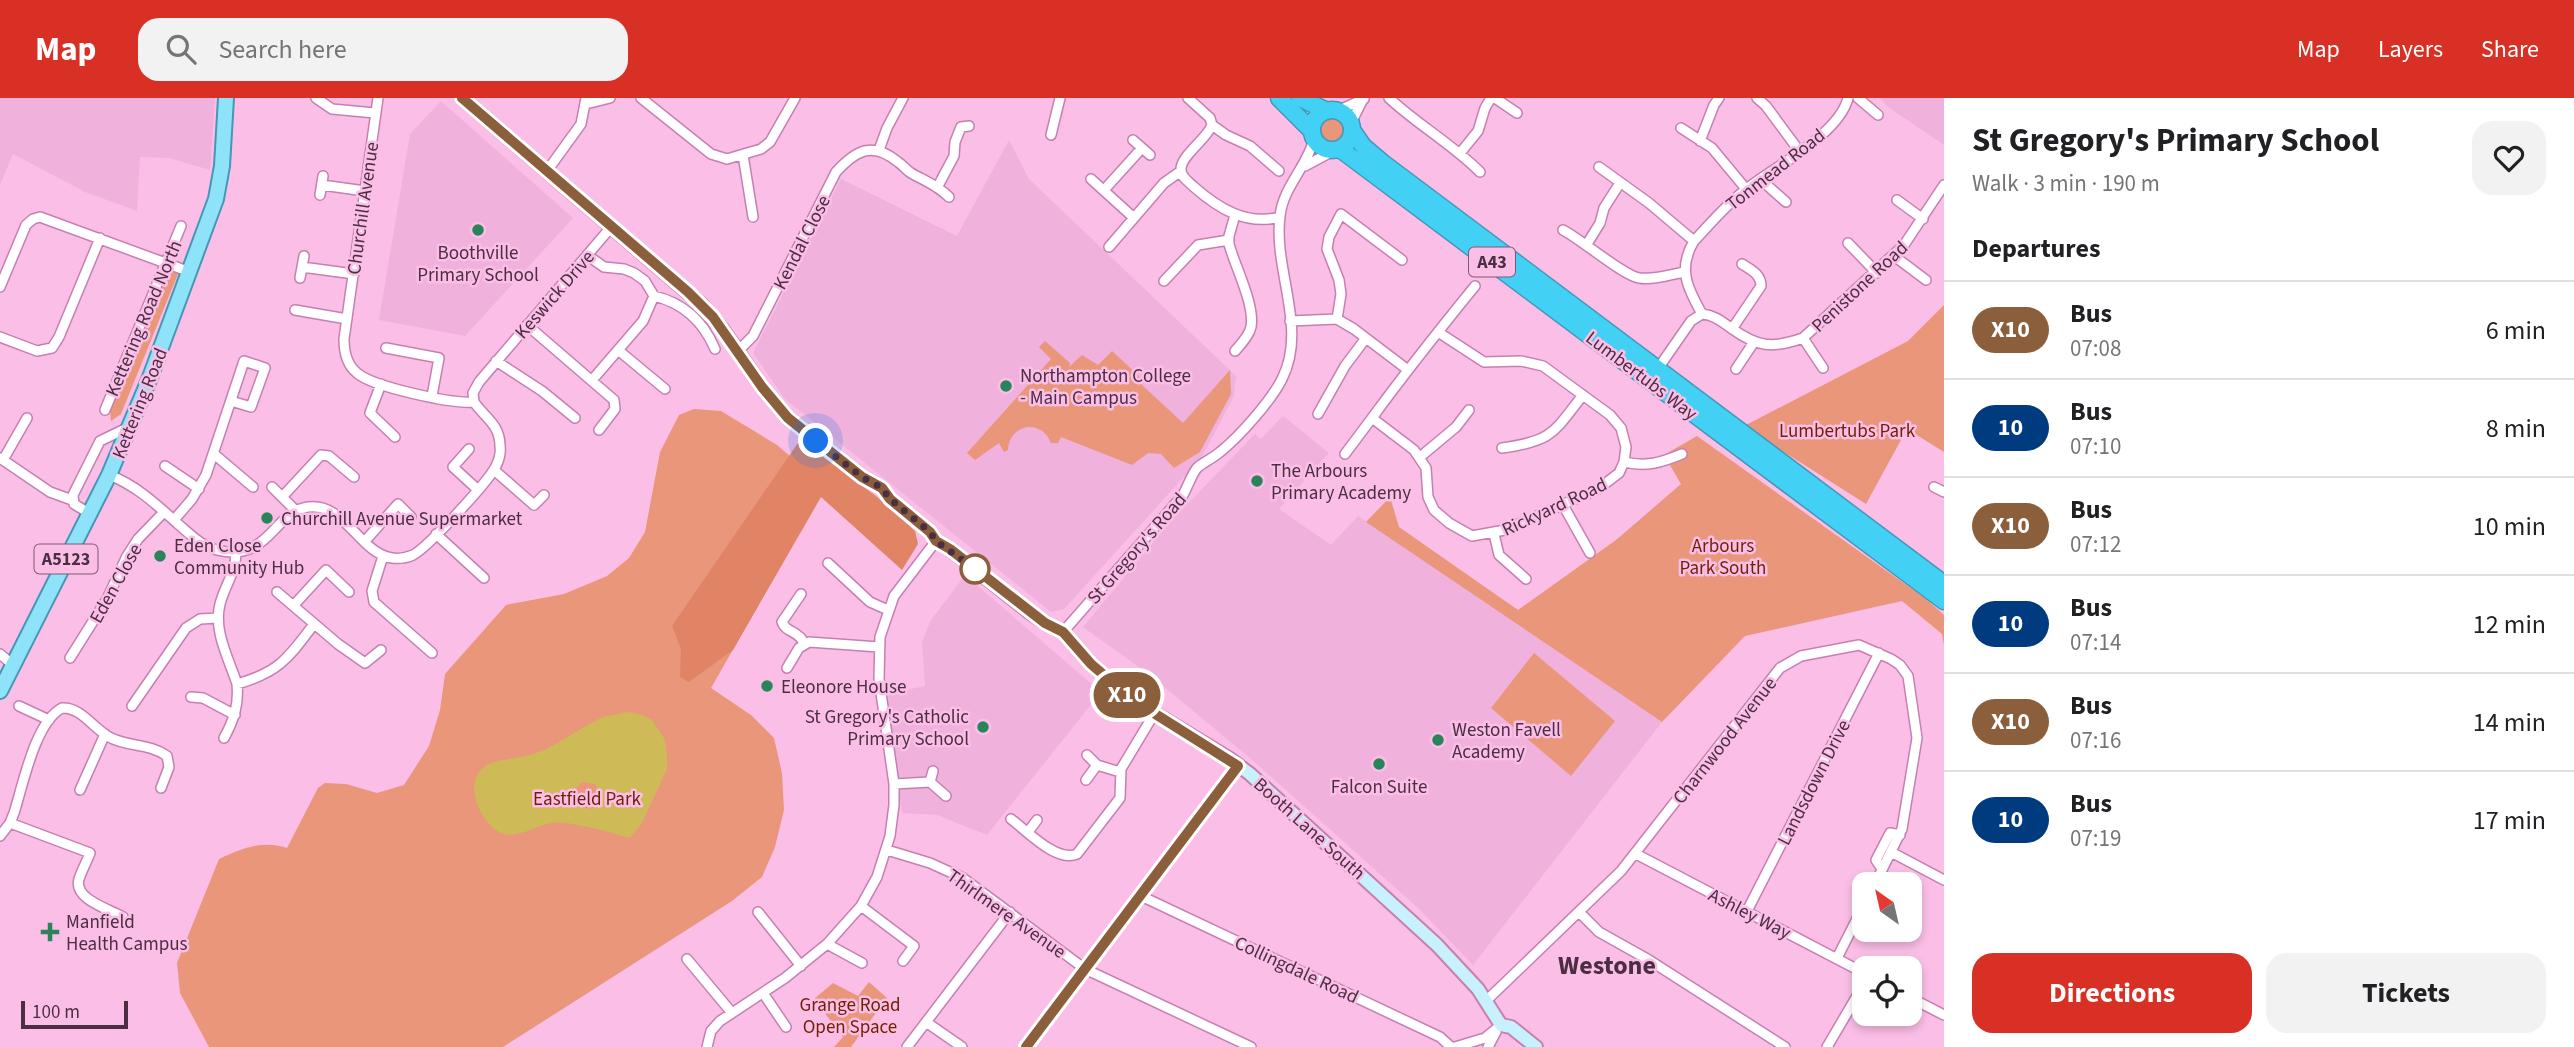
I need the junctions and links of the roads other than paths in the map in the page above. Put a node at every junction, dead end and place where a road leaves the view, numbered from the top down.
1 (226, 98) edge
2 (316, 98) edge
3 (378, 98) edge
4 (461, 98) edge
5 (610, 98) edge
6 (795, 98) edge
7 (903, 98) edge
8 (1060, 98) edge
9 (1188, 98) edge
10 (1279, 98) edge
11 (1300, 98) edge
12 (1389, 98) edge
13 (1493, 98) edge
14 (1719, 98) edge
15 (1757, 98) edge
16 (1848, 98) edge
17 (1858, 98) edge
18 (645, 99) edge
19 (1364, 99) edge
20 (586, 101) edge
21 (1332, 111) junction
22 (375, 113) junction
23 (1517, 113) dead end
24 (1878, 115) dead end
25 (1212, 125) junction
26 (969, 126) dead end
27 (1352, 126) junction
28 (1681, 128) dead end
29 (1051, 135) dead end
30 (1313, 135) junction
31 (1133, 139) dead end
32 (1700, 141) junction
33 (1337, 149) junction
34 (879, 150) junction
35 (1461, 152) junction
36 (1800, 152) junction
37 (743, 155) junction
38 (1304, 167) junction
39 (1599, 167) dead end
40 (547, 171) junction
41 (1181, 171) junction
42 (1279, 171) dead end
43 (1480, 172) dead end
44 (1091, 179) dead end
45 (1760, 179) junction
46 (1620, 183) junction
47 (322, 186) dead end
48 (937, 186) junction
49 (1943, 187) edge
50 (1746, 189) junction
51 (1104, 190) junction
52 (365, 191) junction
53 (949, 197) dead end
54 (1897, 200) dead end
55 (1786, 202) dead end
56 (1235, 215) junction
57 (753, 217) dead end
58 (1280, 217) junction
59 (1134, 218) junction
60 (1923, 219) junction
61 (181, 226) dead end
62 (612, 226) junction
63 (1563, 230) dead end
64 (100, 238) junction
65 (1229, 240) junction
66 (1694, 241) junction
67 (1848, 243) dead end
68 (1587, 244) junction
69 (1109, 247) dead end
70 (587, 255) junction
71 (304, 256) dead end
72 (1895, 256) junction
73 (1402, 260) dead end
74 (167, 263) junction
75 (1742, 264) dead end
76 (302, 267) junction
77 (190, 272) junction
78 (1684, 272) junction
79 (1877, 273) junction
80 (354, 274) junction
81 (300, 278) dead end
82 (1926, 280) dead end
83 (1164, 281) dead end
84 (1475, 286) dead end
85 (0, 287) edge
86 (654, 296) junction
87 (295, 310) dead end
88 (1702, 314) junction
89 (347, 319) junction
90 (1337, 319) junction
91 (1290, 321) junction
92 (527, 325) junction
93 (1732, 329) junction
94 (1438, 332) junction
95 (0, 337) edge
96 (1366, 338) junction
97 (1802, 338) junction
98 (1754, 342) junction
99 (386, 348) dead end
100 (715, 349) dead end
101 (618, 350) junction
102 (1235, 351) dead end
103 (1670, 351) junction
104 (737, 352) junction
105 (1638, 355) junction
106 (496, 361) junction
107 (1823, 368) dead end
108 (1736, 369) dead end
109 (1408, 370) junction
110 (1651, 373) junction
111 (593, 379) junction
112 (1674, 382) junction
113 (382, 384) junction
114 (665, 389) dead end
115 (1583, 395) junction
116 (432, 396) junction
117 (231, 401) junction
118 (474, 402) junction
119 (105, 410) dead end
120 (1469, 410) dead end
121 (1318, 414) dead end
122 (27, 418) dead end
123 (575, 418) dead end
124 (1372, 418) junction
125 (131, 426) junction
126 (598, 430) dead end
127 (109, 436) junction
128 (395, 437) dead end
129 (122, 447) junction
130 (469, 449) dead end
131 (1502, 449) dead end
132 (214, 454) junction
133 (1345, 454) dead end
134 (1682, 454) dead end
135 (1420, 457) junction
136 (1, 459) edge
137 (1624, 462) junction
138 (165, 466) dead end
139 (494, 470) junction
140 (109, 475) junction
141 (354, 477) dead end
142 (253, 487) dead end
143 (272, 487) dead end
144 (1934, 487) dead end
145 (199, 489) junction
146 (477, 489) junction
147 (1944, 492) edge
148 (544, 495) dead end
149 (283, 496) junction
150 (72, 500) junction
151 (1563, 505) junction
152 (296, 511) junction
153 (164, 512) junction
154 (89, 513) junction
155 (411, 517) dead end
156 (174, 520) junction
157 (436, 534) junction
158 (1494, 534) junction
159 (365, 541) junction
160 (936, 541) junction
161 (236, 552) junction
162 (1590, 553) dead end
163 (383, 556) junction
164 (828, 563) dead end
165 (484, 578) dead end
166 (1526, 579) dead end
167 (277, 592) dead end
168 (349, 592) dead end
169 (800, 594) dead end
170 (1941, 596) edge
171 (294, 605) junction
172 (888, 610) junction
173 (218, 618) junction
174 (314, 624) junction
175 (1063, 632) junction
176 (804, 643) junction
177 (879, 647) junction
178 (381, 650) dead end
179 (432, 653) dead end
180 (1879, 653) junction
181 (0, 654) edge
182 (70, 658) dead end
183 (13, 664) junction
184 (787, 668) dead end
185 (237, 684) junction
186 (0, 691) edge
187 (191, 697) dead end
188 (19, 706) dead end
189 (132, 706) dead end
190 (1154, 714) junction
191 (235, 715) junction
192 (49, 720) junction
193 (105, 734) junction
194 (224, 738) dead end
195 (1087, 755) dead end
196 (1097, 765) junction
197 (1238, 766) junction
198 (933, 771) dead end
199 (1120, 772) junction
200 (1086, 780) dead end
201 (930, 782) junction
202 (894, 784) junction
203 (161, 788) dead end
204 (80, 790) dead end
205 (946, 796) dead end
206 (1011, 819) dead end
207 (1037, 820) dead end
208 (10, 823) junction
209 (1028, 832) junction
210 (1900, 835) junction
211 (0, 836) edge
212 (887, 850) junction
213 (1891, 852) junction
214 (1636, 853) junction
215 (1882, 869) junction
216 (1881, 872) edge
217 (1944, 880) edge
218 (1140, 896) junction
219 (861, 906) junction
220 (1747, 911) junction
221 (758, 912) dead end
222 (1010, 912) junction
223 (1580, 912) junction
224 (123, 917) dead end
225 (1852, 929) edge
226 (827, 944) junction
227 (1837, 958) junction
228 (687, 959) dead end
229 (903, 961) dead end
230 (862, 963) dead end
231 (801, 966) junction
232 (1852, 966) edge
233 (1085, 969) junction
234 (763, 993) junction
235 (1487, 1000) junction
236 (1852, 1004) edge
237 (1922, 1004) edge
238 (732, 1013) junction
239 (1944, 1015) edge
240 (926, 1022) junction
241 (1501, 1025) junction
242 (786, 1027) dead end
243 (1484, 1044) edge
244 (1030, 1046) edge
245 (707, 1047) edge
246 (907, 1047) edge
247 (962, 1047) edge
248 (1251, 1047) edge
249 (1453, 1047) edge
250 (1536, 1047) edge
251 (1785, 1047) edge
252 (1827, 1047) edge

1 - 77 main road, Kettering Road / A5123
2 - 22 street
3 - 22 street, Churchill Avenue
4 - 40 street, Booth Lane South
5 - 20 street
6 - 37 street
7 - 34 street
8 - 29 street
9 - 25 street
10 - 30 highway, A43
11 - 21 highway, A43
12 - 35 street
13 - 23 street
13 - 35 street
14 - 32 street
15 - 36 street
16 - 36 street, Tonmead Road
17 - 24 street
18 - 37 street
19 - 21 street
19 - 27 street
20 - 40 street
21 - 27 highway, A43
21 - 30 highway
22 - 52 street, Churchill Avenue
25 - 41 street
25 - 42 street
26 - 48 street
27 - 33 highway
27 - 105 highway, Lumbertubs Way / A43
28 - 32 street
30 - 33 highway, A43
30 - 38 street, St Gregory's Road
31 - 51 street
32 - 50 street
33 - 38 street
33 - 110 highway, Lumbertubs Way / A43
34 - 48 street
34 - 104 street, Kendal Close
35 - 43 street
36 - 45 street, Tonmead Road
37 - 57 street
38 - 58 street, St Gregory's Road
39 - 46 street
40 - 62 street, Booth Lane South
41 - 56 street
41 - 59 street
44 - 51 street
45 - 50 street, Tonmead Road
45 - 55 street
46 - 66 street
46 - 68 street
47 - 52 street
48 - 53 street
49 - 60 street, Penistone Road
50 - 66 street, Tonmead Road
51 - 59 street
52 - 80 street, Churchill Avenue
54 - 60 street
56 - 58 street
56 - 65 street
58 - 91 street, St Gregory's Road
59 - 69 street
60 - 72 street, Penistone Road
61 - 74 street, Kettering Road North
62 - 70 street, Keswick Drive
62 - 104 street, Booth Lane South
63 - 68 street
64 - 74 street
64 - 85 street
64 - 95 street
65 - 83 street
65 - 102 street
66 - 78 street, Tonmead Road
67 - 79 street
68 - 78 street
70 - 86 street
70 - 92 street, Keswick Drive
71 - 76 street
72 - 79 street, Penistone Road
72 - 82 street
73 - 90 street
74 - 77 street
74 - 119 street, Kettering Road North
75 - 93 street
76 - 80 street
76 - 81 street
77 - 125 main road, Kettering Road / A5123
78 - 88 street
79 - 97 street, Penistone Road
80 - 89 street, Churchill Avenue
84 - 94 street
86 - 100 street
86 - 101 street
87 - 89 street
88 - 93 street, Penistone Road
88 - 103 street
89 - 113 street, Churchill Avenue
90 - 91 street
90 - 96 street
91 - 175 street, St Gregory's Road
92 - 106 street, Keswick Drive
92 - 111 street
93 - 98 street, Penistone Road
94 - 109 street
94 - 115 street, Rickyard Road
96 - 109 street
96 - 121 street
97 - 98 street, Penistone Road
97 - 107 street
98 - 108 street
99 - 116 street
101 - 111 street
101 - 114 street
103 - 105 street
103 - 110 street
103 - 112 street
104 - 160 street, Booth Lane South
105 - 110 highway, Lumbertubs Way / A43
106 - 118 street, Keswick Drive
106 - 123 street
109 - 124 street
110 - 112 highway, Lumbertubs Way / A43
110 - 170 highway, Lumbertubs Way / A43
111 - 126 street
112 - 170 highway, Lumbertubs Way / A43
113 - 116 street, Churchill Avenue
113 - 128 street
115 - 131 street
115 - 137 street, Rickyard Road
116 - 118 street, Churchill Avenue
117 - 117 street
117 - 132 street
118 - 139 street
120 - 135 street
122 - 136 street
124 - 133 street
124 - 135 street
125 - 127 street, Kettering Road North
125 - 129 main road, Kettering Road / A5123
127 - 129 street
127 - 150 street, Kettering Road North
129 - 140 main road, Kettering Road / A5123
130 - 146 street
132 - 142 street
132 - 145 street
134 - 137 street
135 - 158 street, Rickyard Road
136 - 150 street
137 - 151 street, Rickyard Road
138 - 145 street
139 - 146 street
139 - 148 street
140 - 153 street
140 - 154 main road, Kettering Road / A5123
141 - 149 street
143 - 149 street
144 - 147 street
145 - 156 street
146 - 157 street
149 - 152 street
150 - 154 street
151 - 158 street, Rickyard Road
151 - 162 street
152 - 159 street
152 - 161 street
153 - 156 street
153 - 182 street, Eden Close
154 - 183 main road, Kettering Road / A5123
155 - 159 street
156 - 161 street
157 - 163 street
157 - 165 street
158 - 166 street
159 - 163 street
160 - 172 street
160 - 175 street, Booth Lane South
161 - 173 street
163 - 179 street
164 - 172 street
167 - 171 street
168 - 171 street
169 - 176 street
171 - 174 street
172 - 177 street
173 - 185 street
173 - 189 street
174 - 178 street
174 - 185 street
175 - 190 street, Booth Lane South
176 - 177 street
176 - 184 street
177 - 202 street
180 - 210 street, Charnwood Avenue
180 - 214 street, Charnwood Avenue
180 - 220 street, Landsdown Drive
181 - 183 street
183 - 186 main road, Kettering Road / A5123
185 - 191 street
187 - 191 street
188 - 192 street
190 - 197 street, Booth Lane South
190 - 199 street
191 - 194 street
192 - 193 street
192 - 208 street
193 - 203 street
193 - 204 street
195 - 196 street
196 - 199 street
196 - 200 street
197 - 218 street
197 - 235 street, Booth Lane South
198 - 201 street
199 - 209 street
201 - 202 street
201 - 205 street
202 - 212 street
206 - 209 street
207 - 209 street
208 - 211 street
208 - 224 street
210 - 213 street, Charnwood Avenue
210 - 215 street, Charnwood Avenue
212 - 219 street
212 - 222 street, Thirlmere Avenue
213 - 215 street, Charnwood Avenue
213 - 217 street
214 - 220 street, Ashley Way
214 - 223 street, Charnwood Avenue
215 - 216 street, Charnwood Avenue
218 - 233 street
218 - 249 street, Collingdale Road
219 - 226 street
219 - 229 street
220 - 227 street, Ashley Way
221 - 231 street
222 - 233 street, Thirlmere Avenue
222 - 240 street
223 - 235 street, Charnwood Avenue
223 - 251 street
225 - 227 street
226 - 230 street
226 - 231 street
227 - 232 street, Ashley Way
228 - 238 street
231 - 234 street
233 - 244 street
233 - 248 street, Thirlmere Avenue
234 - 238 street
234 - 242 street
235 - 241 street, Booth Lane South
236 - 252 street
237 - 239 street
238 - 245 street
240 - 246 street
240 - 247 street
241 - 243 street
241 - 250 street, Booth Lane South
243 - 249 street

